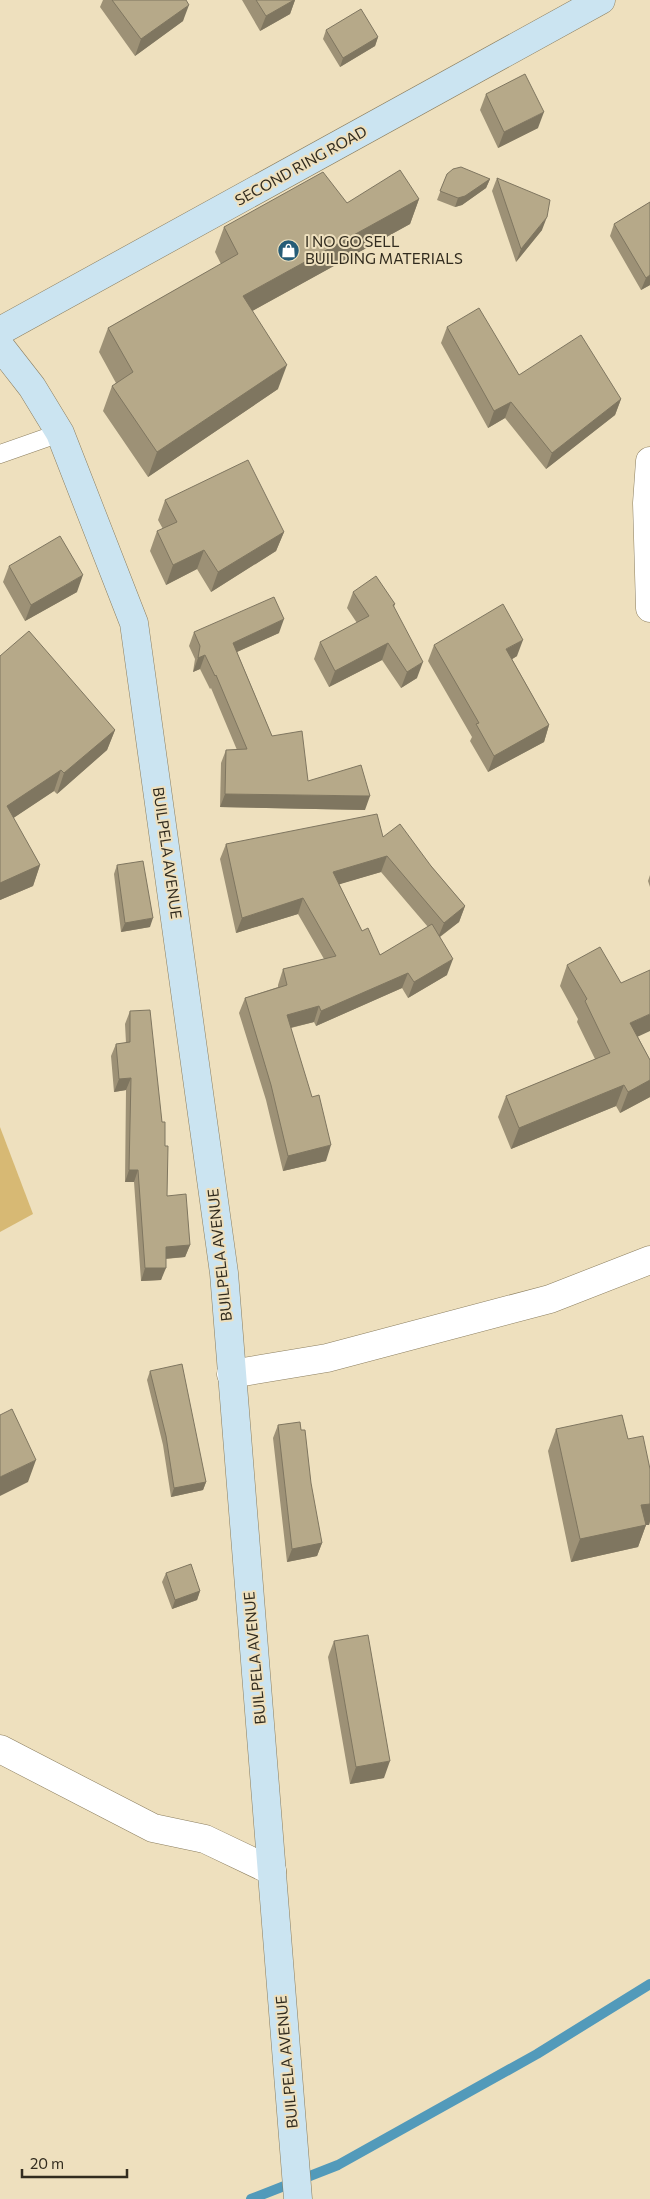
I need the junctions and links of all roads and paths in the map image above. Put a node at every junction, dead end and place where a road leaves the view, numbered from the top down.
1 (601, 0) edge
2 (0, 331) edge
3 (0, 346) edge
4 (60, 433) junction
5 (0, 454) edge
6 (650, 461) edge
7 (650, 608) edge
8 (650, 1260) edge
9 (231, 1374) junction
10 (0, 1749) edge
11 (272, 1871) junction
12 (298, 2199) edge

1 - 2 street, SECOND RING ROAD
3 - 4 street, BUILPELA AVENUE
4 - 5 lane
4 - 9 street, BUILPELA AVENUE
6 - 7 street
8 - 9 street
9 - 11 street, BUILPELA AVENUE
10 - 11 street
11 - 12 street, BUILPELA AVENUE

